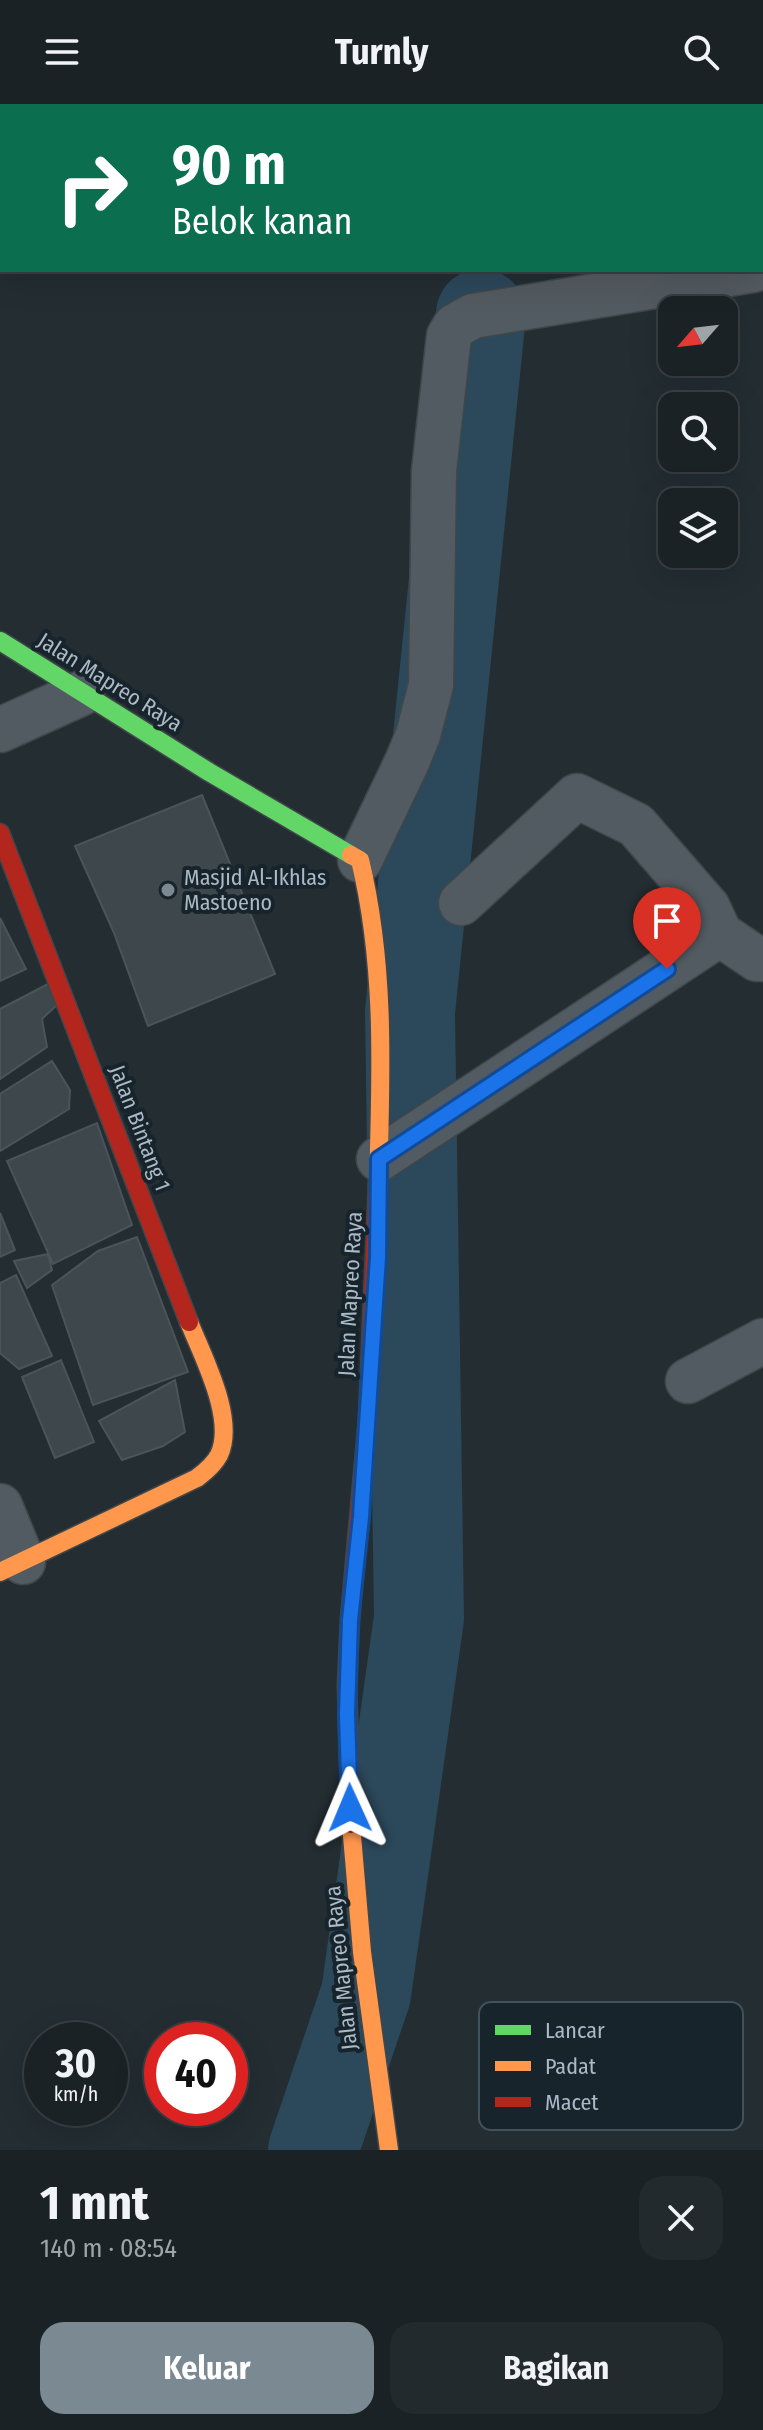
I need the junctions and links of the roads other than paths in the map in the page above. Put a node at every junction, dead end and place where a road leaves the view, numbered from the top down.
1 (741, 272) edge
2 (0, 641) edge
3 (82, 693) junction
4 (0, 730) edge
5 (0, 833) edge
6 (360, 860) junction
7 (461, 903) dead end
8 (720, 934) junction
9 (763, 959) edge
10 (379, 1159) junction
11 (763, 1341) edge
12 (688, 1381) dead end
13 (0, 1506) edge
14 (11, 1567) edge
15 (389, 2150) edge

1 - 6 street
2 - 3 street, Jalan Mapreo Raya
3 - 4 street
3 - 6 street, Jalan Mapreo Raya
5 - 14 street, Jalan Bintang 1
6 - 10 street, Jalan Mapreo Raya
7 - 8 street
8 - 9 street
8 - 10 street
10 - 15 street, Jalan Mapreo Raya
11 - 12 street
13 - 14 street

